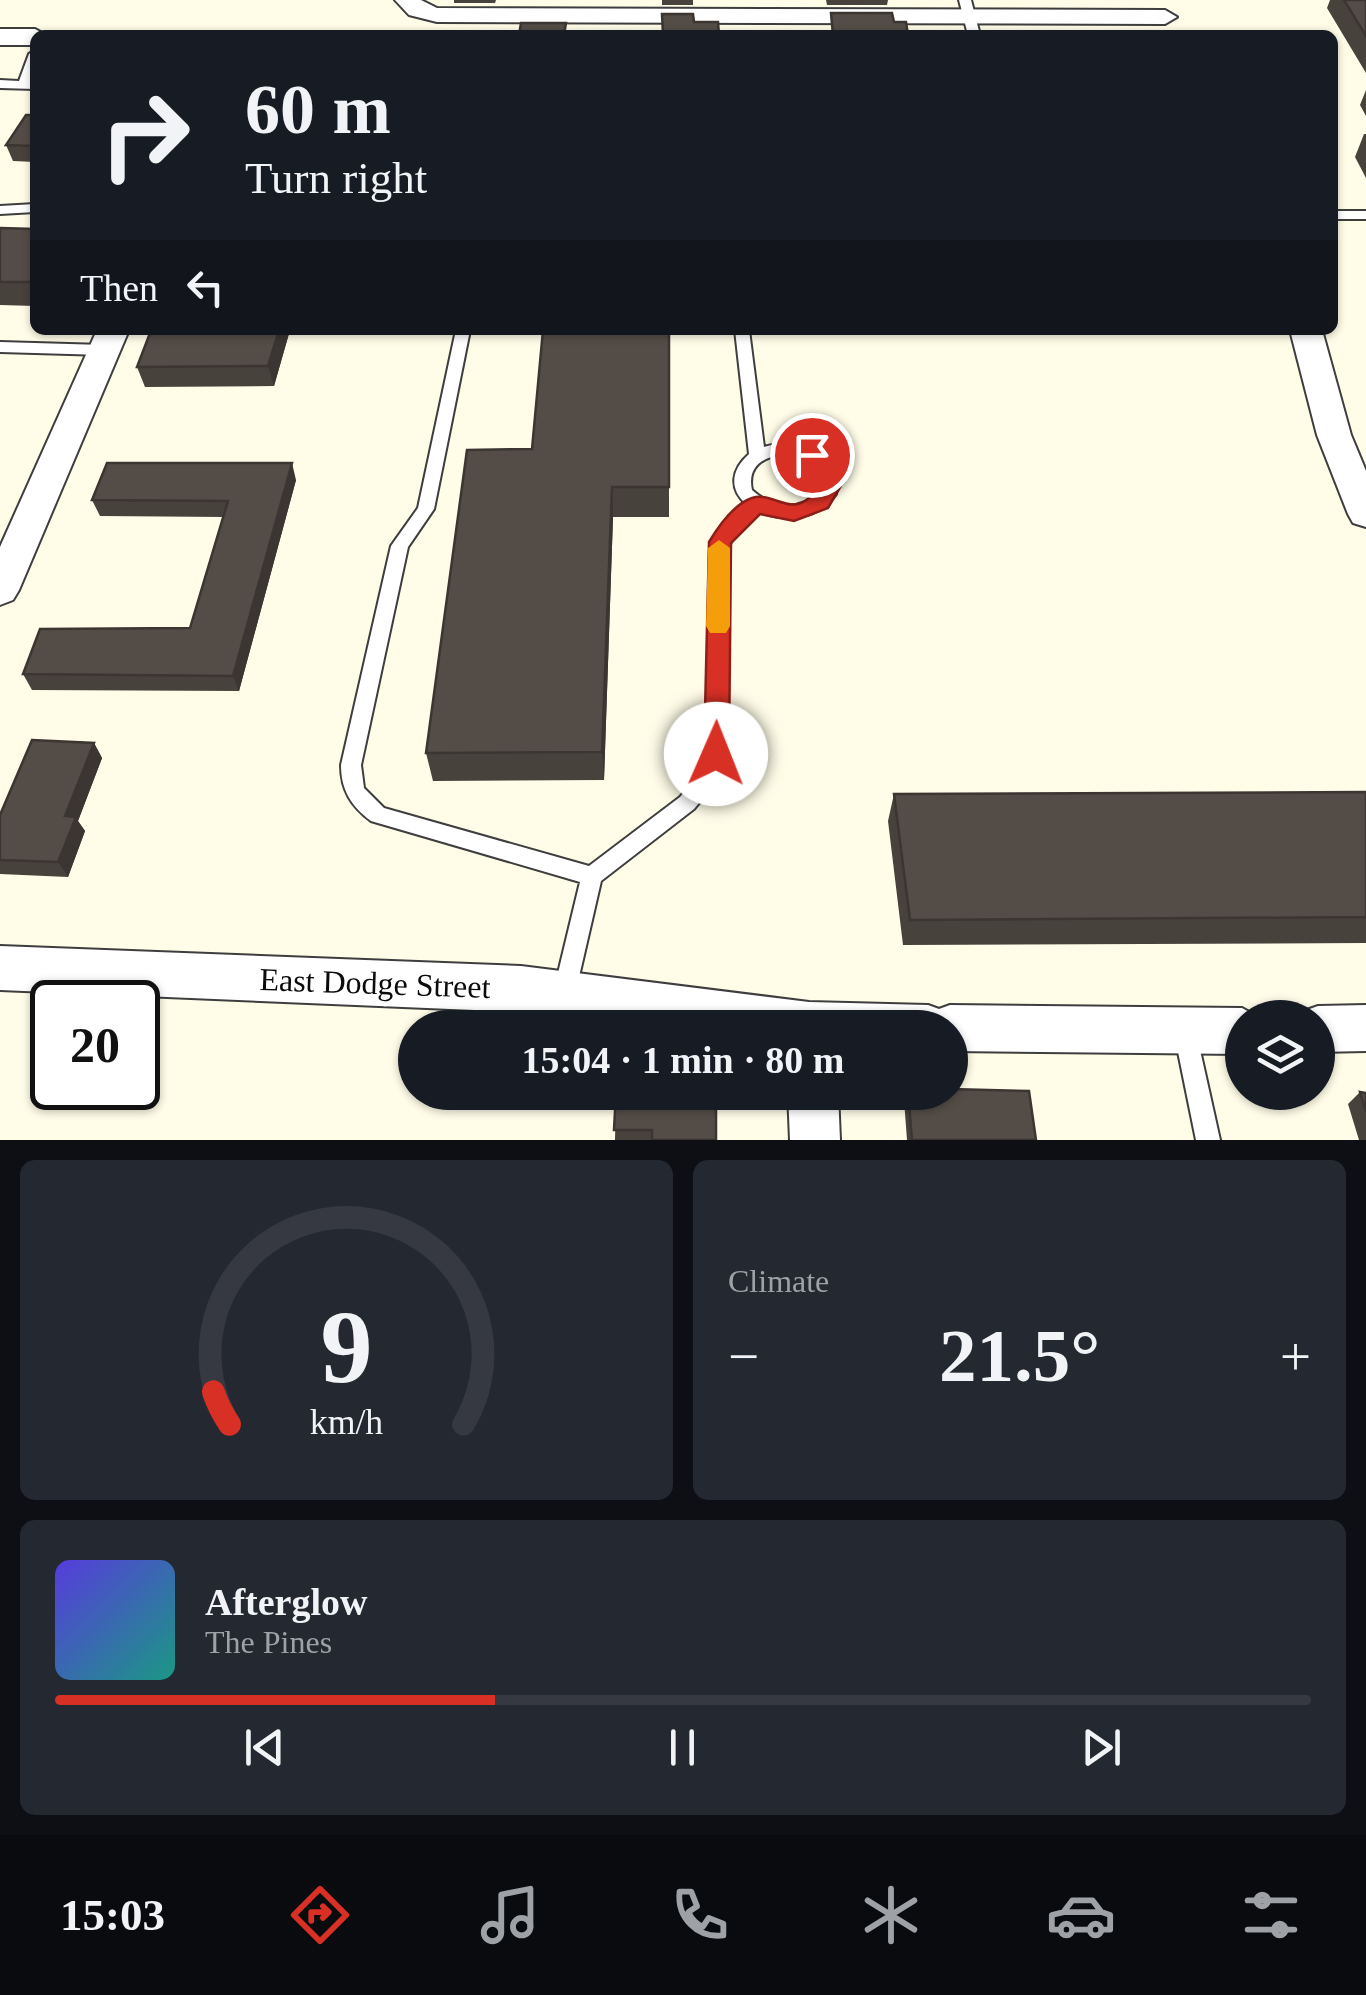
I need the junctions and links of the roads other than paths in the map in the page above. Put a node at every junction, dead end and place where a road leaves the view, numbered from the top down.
1 (412, 5) edge
2 (586, 9) edge
3 (969, 17) edge
4 (1165, 17) edge
5 (779, 18) edge
6 (0, 37) edge
7 (30, 37) edge
8 (0, 84) edge
9 (29, 85) edge
10 (30, 208) edge
11 (0, 210) edge
12 (1338, 215) edge
13 (1366, 215) edge
14 (462, 335) edge
15 (743, 335) edge
16 (1307, 335) edge
17 (108, 340) edge
18 (0, 347) edge
19 (757, 455) junction
20 (757, 504) junction
21 (1366, 514) edge
22 (0, 590) edge
23 (592, 876) junction
24 (0, 968) edge
25 (564, 995) junction
26 (682, 1010) edge
27 (968, 1028) edge
28 (1366, 1028) edge
29 (1335, 1029) edge
30 (1225, 1031) edge
31 (1185, 1032) junction
32 (814, 1110) edge
33 (816, 1140) edge
34 (1208, 1140) edge

1 - 2 street
2 - 5 street
3 - 4 street
3 - 5 street
6 - 7 street
8 - 9 lane
10 - 11 lane
12 - 13 lane
14 - 23 lane
15 - 19 lane
16 - 21 street
17 - 18 lane
17 - 22 street
19 - 20 lane
19 - 20 lane
20 - 23 lane
23 - 25 lane
24 - 25 street, East Dodge Street
25 - 26 street, East Dodge Street
27 - 31 street
28 - 29 street
30 - 31 street
31 - 34 lane
32 - 33 street

